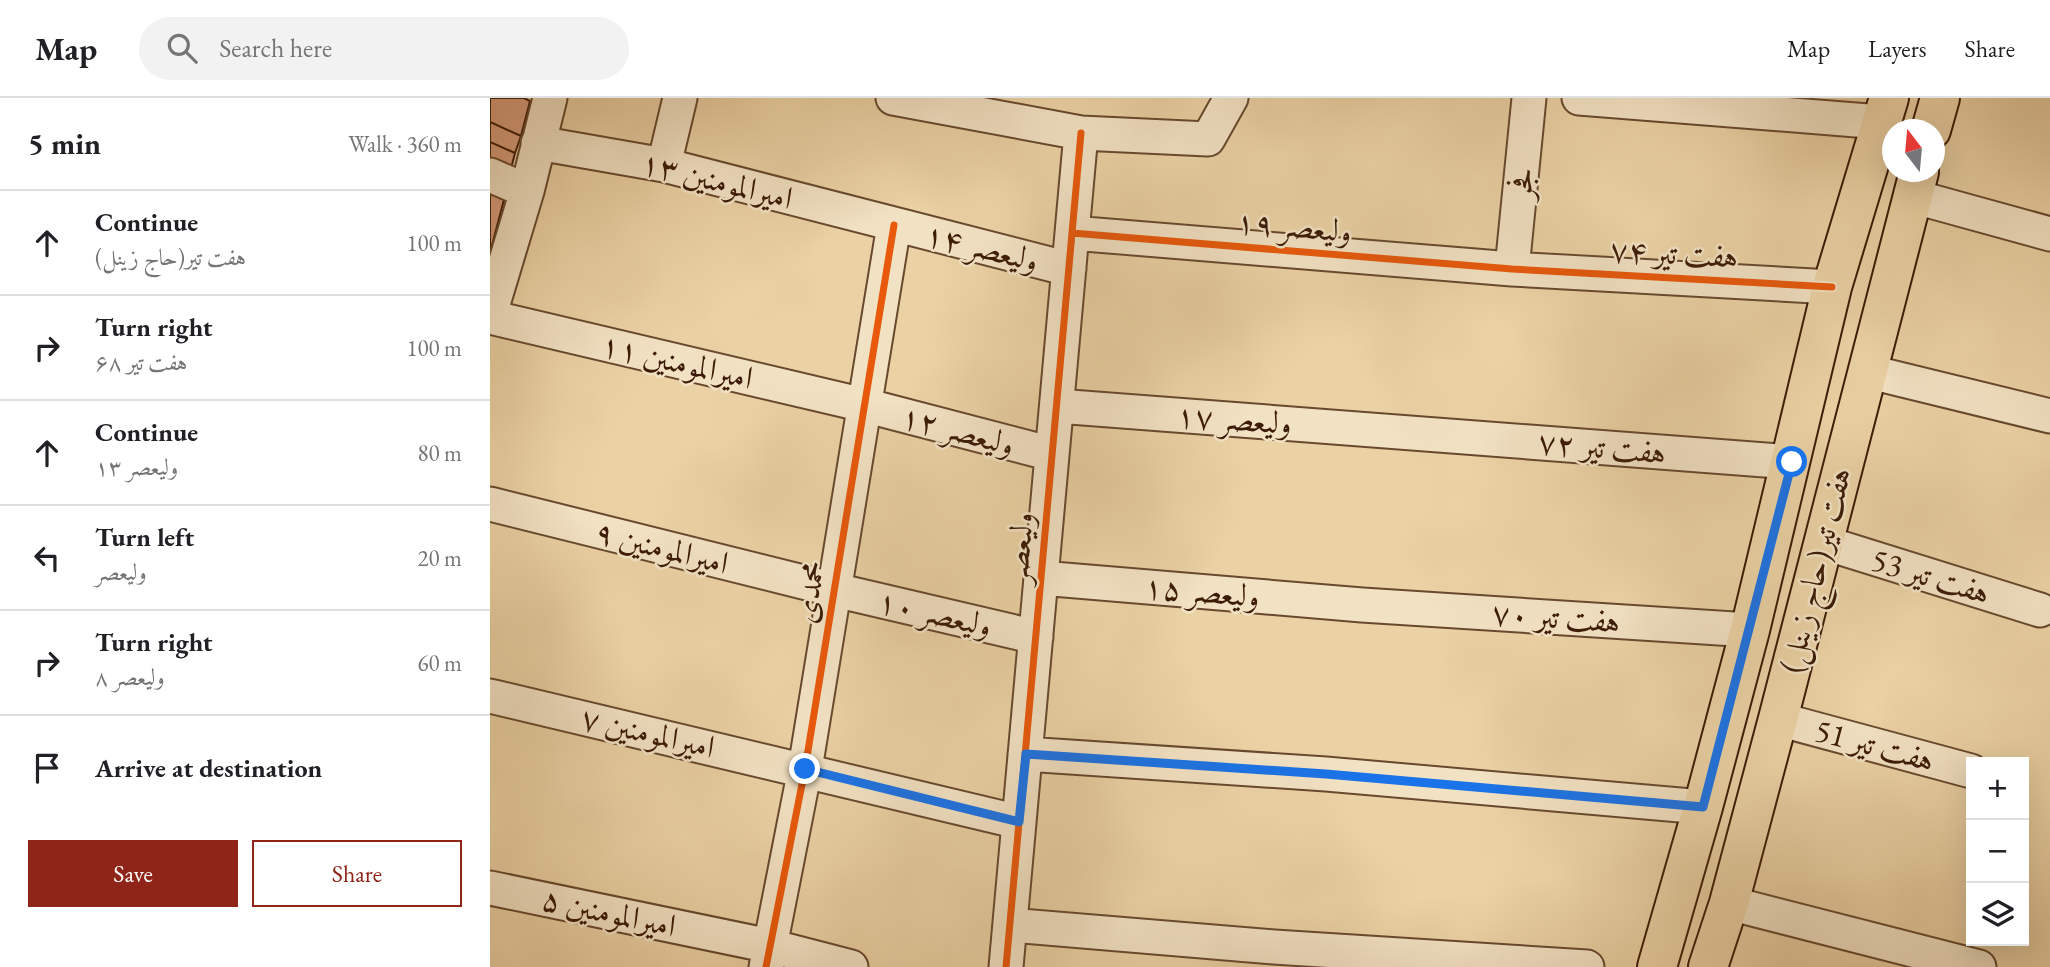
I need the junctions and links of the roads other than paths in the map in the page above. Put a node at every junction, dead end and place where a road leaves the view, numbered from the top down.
1 (550, 98) edge
2 (680, 98) edge
3 (893, 98) edge
4 (1231, 98) edge
5 (1529, 98) edge
6 (1579, 98) edge
7 (1940, 98) edge
8 (1019, 110) edge
9 (1885, 110) edge
10 (1934, 119) edge
11 (1082, 133) junction
12 (538, 143) junction
13 (664, 165) junction
14 (490, 174) edge
15 (1915, 184) edge
16 (527, 191) junction
17 (894, 225) junction
18 (1072, 233) junction
19 (2050, 234) edge
20 (1512, 268) junction
21 (1069, 269) junction
22 (1832, 287) junction
23 (490, 316) edge
24 (1866, 371) junction
25 (864, 405) junction
26 (1057, 406) junction
27 (2050, 416) edge
28 (1412, 432) joint
29 (1052, 454) junction
30 (1792, 462) junction
31 (490, 504) edge
32 (1822, 542) junction
33 (1041, 578) junction
34 (835, 590) junction
35 (1362, 605) joint
36 (2040, 610) dead end
37 (1750, 630) junction
38 (1036, 637) junction
39 (490, 696) edge
40 (1778, 719) junction
41 (1026, 754) junction
42 (805, 769) junction
43 (1966, 770) edge
44 (1703, 807) junction
45 (1019, 822) junction
46 (490, 888) edge
47 (1729, 903) junction
48 (1010, 925) junction
49 (768, 956) edge
50 (851, 967) edge
51 (1006, 967) edge
52 (1587, 967) edge
53 (1657, 967) edge
54 (1708, 967) edge
55 (1979, 967) edge

1 - 12 street
2 - 13 street
3 - 8 street
4 - 11 street
5 - 20 street, فجر
6 - 9 street
7 - 10 main road
8 - 11 street
9 - 22 main road, هفت تیر(حاج زینل)
11 - 18 street, ولیعصر
12 - 13 street, امیرالمومنین ۱۳
12 - 16 street
13 - 17 street, امیرالمومنین ۱۳
14 - 16 street
15 - 19 street
15 - 24 main road, هفت تیر(حاج زینل)
16 - 23 street
17 - 21 street, ولیعصر ۱۴
17 - 25 street, محمدی
18 - 20 street, ولیعصر ۱۹
18 - 21 street, ولیعصر
20 - 22 street, هفت تیر ۷۴
21 - 26 street, ولیعصر
22 - 30 main road, هفت تیر(حاج زینل)
23 - 25 street, امیرالمومنین ۱۱
24 - 27 street
24 - 32 main road, هفت تیر(حاج زینل)
25 - 29 street, ولیعصر ۱۲
25 - 34 street, محمدی
26 - 28 street, ولیعصر ۱۷
26 - 29 street, ولیعصر
28 - 30 street, هفت تیر ۷۲
29 - 33 street, ولیعصر
30 - 37 main road, هفت تیر(حاج زینل)
31 - 34 street, امیرالمومنین ۹
32 - 36 street, هفت تیر 53
32 - 40 main road, هفت تیر(حاج زینل)
33 - 35 street, ولیعصر ۱۵
33 - 38 street, ولیعصر
34 - 38 street, ولیعصر ۱۰
34 - 42 street, محمدی
35 - 37 street, هفت تیر ۷۰
37 - 44 main road, هفت تیر(حاج زینل)
38 - 41 street, ولیعصر
39 - 42 street, امیرالمومنین ۷
40 - 43 street, هفت تیر 51
40 - 47 main road, هفت تیر(حاج زینل)
41 - 44 street
41 - 45 street, ولیعصر
42 - 45 street, امیرالمومنین ۷
42 - 49 street, محمدی
44 - 53 main road, هفت تیر(حاج زینل)
45 - 48 street, ولیعصر
46 - 49 street, امیرالمومنین ۵
47 - 54 main road, هفت تیر(حاج زینل)
47 - 55 street
48 - 51 street, ولیعصر
48 - 52 street
49 - 50 street, امیرالمومنین ۵

